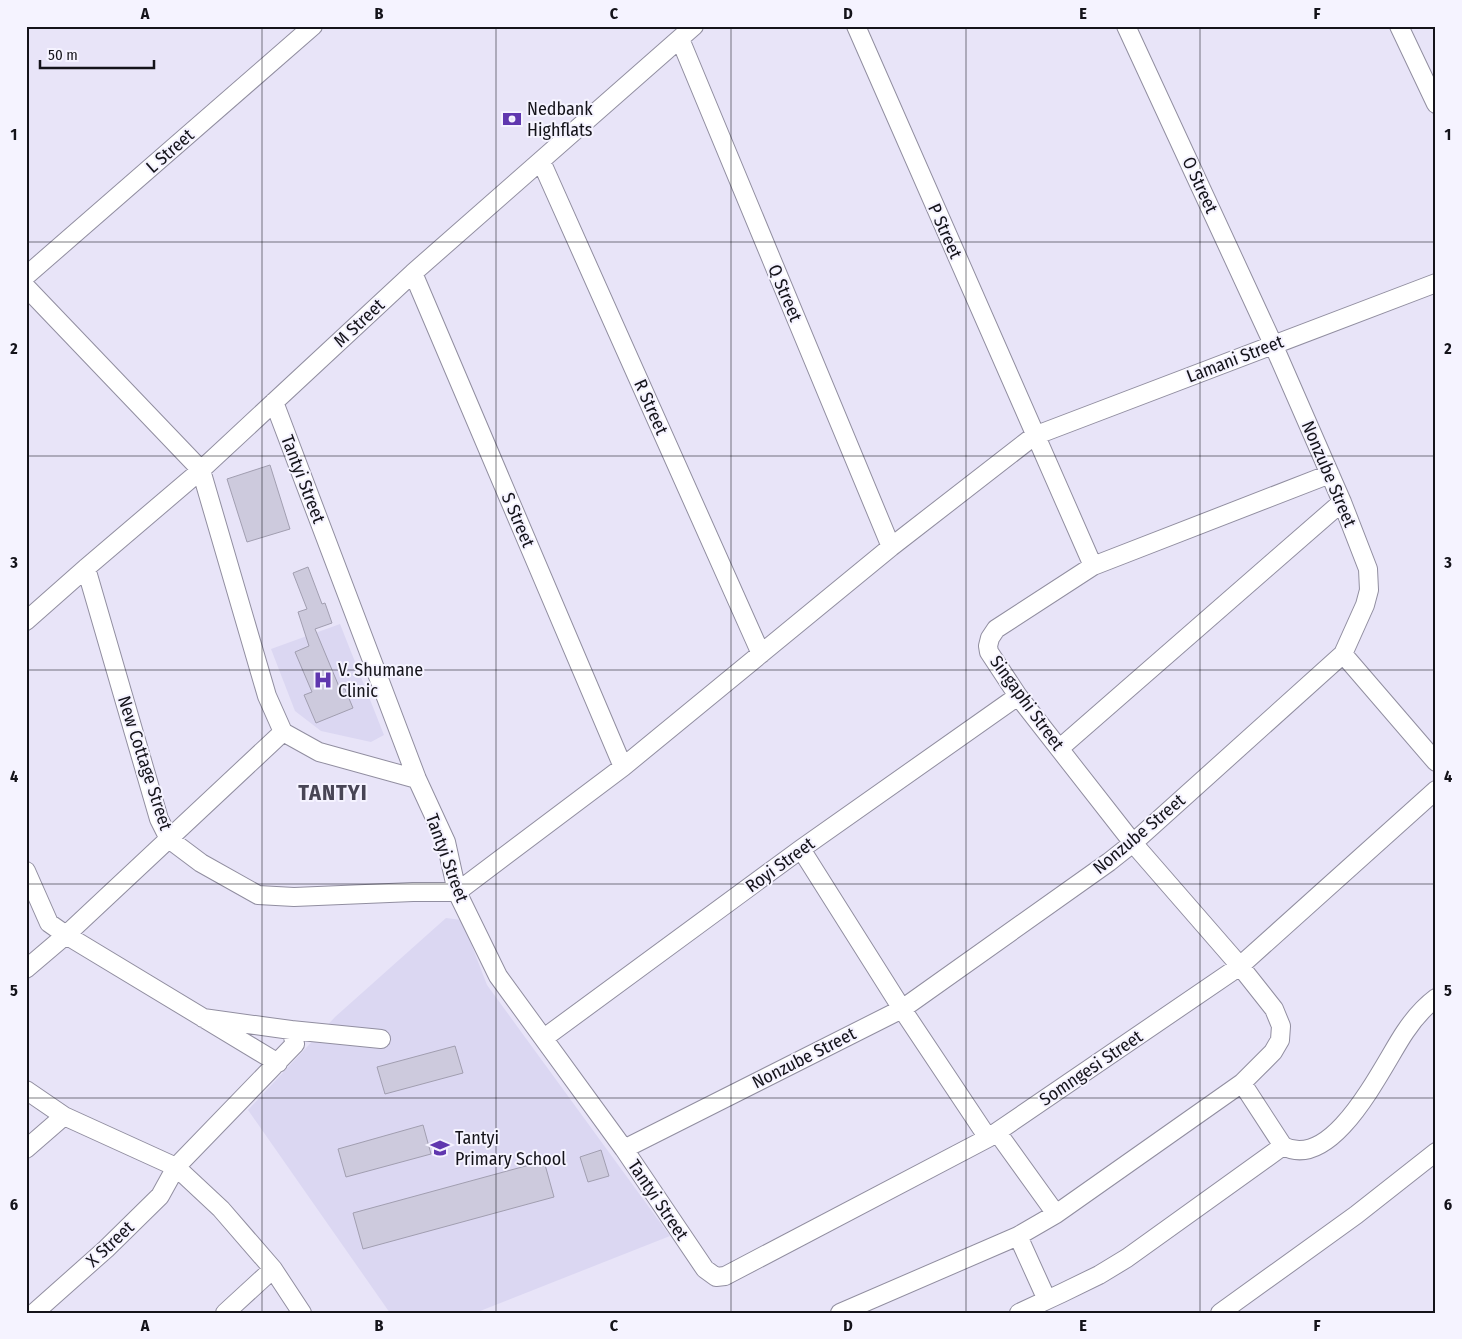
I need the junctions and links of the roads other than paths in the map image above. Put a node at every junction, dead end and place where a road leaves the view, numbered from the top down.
1 (314, 26) edge
2 (694, 26) edge
3 (856, 26) edge
4 (1126, 26) edge
5 (1399, 26) edge
6 (680, 39) junction
7 (1436, 104) edge
8 (541, 161) junction
9 (413, 273) junction
10 (26, 276) edge
11 (1436, 283) edge
12 (26, 286) edge
13 (1273, 344) junction
14 (274, 402) junction
15 (1034, 436) junction
16 (201, 470) junction
17 (1330, 474) junction
18 (1342, 502) junction
19 (891, 548) junction
20 (1093, 566) junction
21 (86, 568) junction
22 (26, 621) edge
23 (761, 654) junction
24 (1343, 654) junction
25 (1018, 696) junction
26 (283, 732) junction
27 (1060, 748) junction
28 (1436, 762) edge
29 (622, 767) junction
30 (417, 779) junction
31 (1436, 790) edge
32 (169, 839) junction
33 (1133, 844) junction
34 (801, 849) junction
35 (26, 871) edge
36 (457, 892) junction
37 (66, 935) junction
38 (1240, 966) junction
39 (26, 969) edge
40 (1436, 998) edge
41 (902, 1009) junction
42 (203, 1018) junction
43 (291, 1030) junction
44 (544, 1038) junction
45 (381, 1039) dead end
46 (278, 1063) junction
47 (1242, 1083) junction
48 (26, 1090) edge
49 (64, 1116) junction
50 (992, 1135) junction
51 (1283, 1146) junction
52 (26, 1149) edge
53 (624, 1149) junction
54 (1436, 1152) edge
55 (176, 1167) junction
56 (1056, 1214) junction
57 (1018, 1236) junction
58 (273, 1269) junction
59 (705, 1269) joint
60 (1047, 1300) junction
61 (34, 1313) edge
62 (226, 1313) edge
63 (302, 1313) edge
64 (840, 1313) edge
65 (1019, 1313) edge
66 (1220, 1313) edge

1 - 10 street, L Street
2 - 6 street, M Street
3 - 15 street, P Street
4 - 13 street, O Street
5 - 7 street
6 - 8 street, M Street
6 - 19 street, Q Street
8 - 9 street, M Street
8 - 23 street, R Street
9 - 14 street, M Street
9 - 29 street, S Street
11 - 13 street, Lamani Street
12 - 16 street
13 - 15 street, Lamani Street
13 - 17 street, Nonzube Street
14 - 16 street, M Street
14 - 30 street, Tantyi Street
15 - 19 street, Lamani Street
15 - 20 street, P Street
16 - 21 street, M Street
16 - 26 street
17 - 18 street, Nonzube Street
17 - 20 street, Singaphi Street
18 - 24 street, Nonzube Street
18 - 27 street
19 - 23 street, Lamani Street
20 - 25 street, Singaphi Street
21 - 22 street, M Street
21 - 32 street, New Cottage Street
23 - 29 street, Lamani Street
24 - 28 street
24 - 33 street, Nonzube Street
25 - 27 street, Singaphi Street
25 - 34 street, Royi Street
26 - 30 street
26 - 32 street
27 - 33 street, Singaphi Street
29 - 36 street, Lamani Street
30 - 36 street, Tantyi Street
31 - 38 street, Somngesi Street
32 - 36 street, New Cottage Street
32 - 37 street
33 - 38 street, Singaphi Street
33 - 41 street, Nonzube Street
34 - 41 street
34 - 44 street, Royi Street
35 - 37 street
36 - 44 street, Tantyi Street
37 - 39 street
37 - 42 street
38 - 47 street, Singaphi Street
38 - 50 street, Somngesi Street
40 - 51 street
41 - 50 street
41 - 53 street, Nonzube Street
42 - 43 street
42 - 46 street
43 - 45 street
43 - 46 street, X Street
44 - 53 street, Tantyi Street
46 - 55 street, X Street
47 - 51 street
47 - 56 street, Singaphi Street
48 - 49 street
49 - 52 street
49 - 55 street
50 - 56 street
50 - 59 street, Somngesi Street
51 - 60 street
53 - 59 street, Tantyi Street
54 - 66 street
55 - 58 street
55 - 61 street, X Street
56 - 57 street, Singaphi Street
57 - 60 street
57 - 64 street, Singaphi Street
58 - 62 street
58 - 63 street
60 - 65 street

